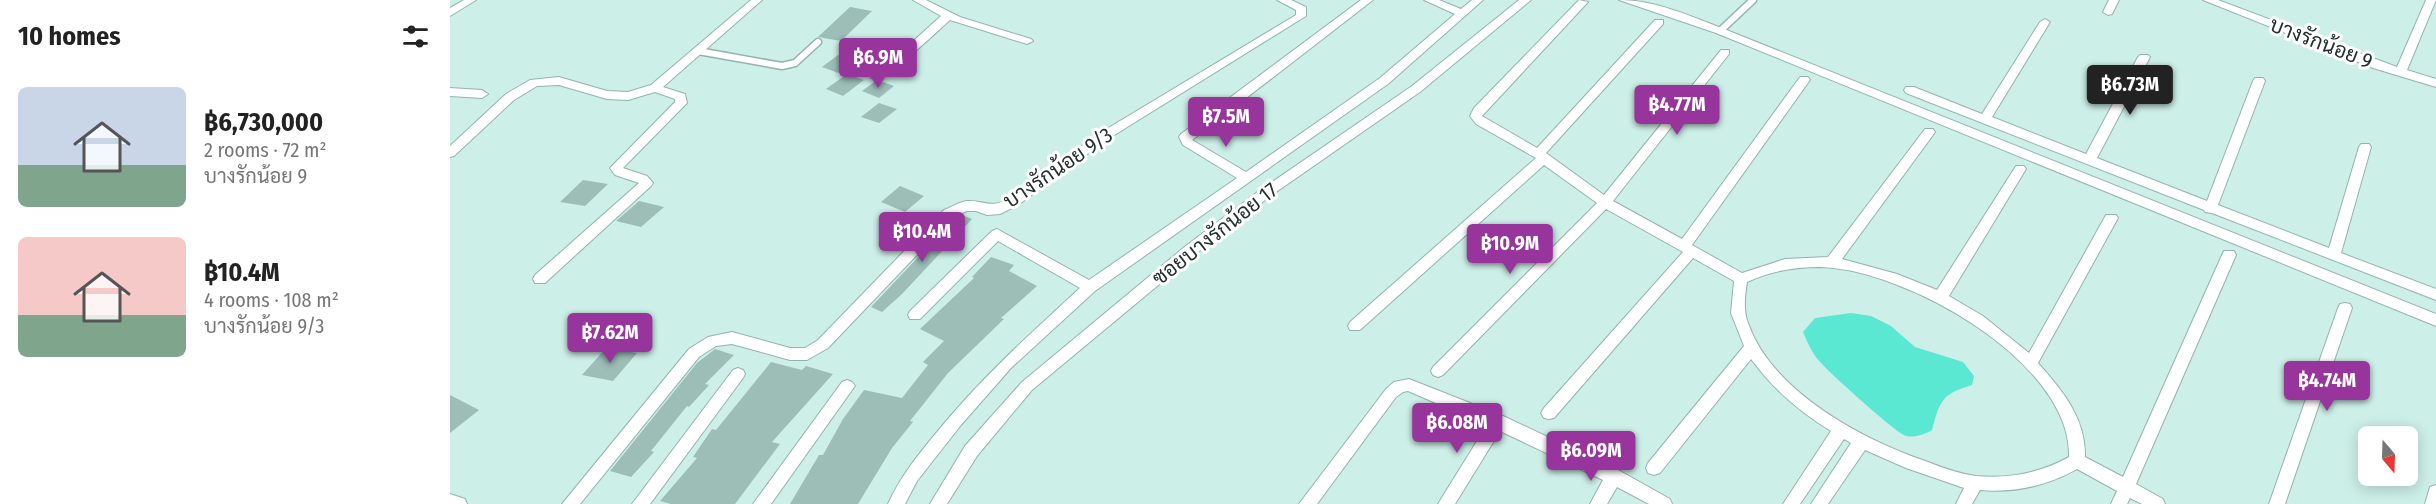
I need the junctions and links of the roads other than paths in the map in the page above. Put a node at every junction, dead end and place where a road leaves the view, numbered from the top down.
1 (471, 0) edge
2 (757, 0) edge
3 (918, 0) edge
4 (1282, 0) edge
5 (1368, 0) edge
6 (1429, 0) edge
7 (1478, 0) edge
8 (1526, 0) edge
9 (1624, 0) edge
10 (1753, 0) edge
11 (2114, 0) edge
12 (2208, 0) edge
13 (2431, 0) edge
14 (1583, 2) dead end
15 (2108, 12) dead end
16 (450, 14) edge
17 (1462, 14) junction
18 (949, 15) junction
19 (1659, 22) dead end
20 (2045, 22) dead end
21 (1720, 31) junction
22 (1026, 41) dead end
23 (818, 42) dead end
24 (698, 51) junction
25 (1725, 52) dead end
26 (2144, 57) dead end
27 (2402, 72) junction
28 (875, 75) dead end
29 (1803, 80) dead end
30 (2259, 81) dead end
31 (2436, 83) edge
32 (655, 88) junction
33 (1911, 90) dead end
34 (450, 92) edge
35 (482, 94) dead end
36 (1985, 119) junction
37 (1929, 132) dead end
38 (2365, 147) dead end
39 (450, 153) edge
40 (1541, 156) junction
41 (2089, 161) junction
42 (2020, 169) dead end
43 (1245, 177) junction
44 (1605, 202) junction
45 (2210, 209) junction
46 (2111, 218) dead end
47 (1688, 249) junction
48 (2229, 255) dead end
49 (2334, 255) junction
50 (1832, 262) junction
51 (540, 279) dead end
52 (1741, 279) junction
53 (1090, 287) junction
54 (2436, 296) edge
55 (1940, 298) junction
56 (2345, 308) dead end
57 (915, 315) dead end
58 (2436, 320) edge
59 (1355, 326) dead end
60 (1751, 348) junction
61 (2031, 363) junction
62 (1438, 371) dead end
63 (738, 374) dead end
64 (846, 386) dead end
65 (1549, 413) dead end
66 (1498, 421) junction
67 (1842, 430) junction
68 (1861, 442) junction
69 (2077, 461) junction
70 (1654, 468) dead end
71 (1614, 476) junction
72 (1975, 483) junction
73 (2126, 488) junction
74 (2436, 492) edge
75 (450, 501) edge
76 (459, 504) edge
77 (570, 504) edge
78 (640, 504) edge
79 (761, 504) edge
80 (896, 504) edge
81 (938, 504) edge
82 (1307, 504) edge
83 (1446, 504) edge
84 (1598, 504) edge
85 (1664, 504) edge
86 (1791, 504) edge
87 (1819, 504) edge
88 (1964, 504) edge
89 (2119, 504) edge
90 (2157, 504) edge
91 (2277, 504) edge
92 (2433, 504) edge

1 - 16 street
2 - 24 street
3 - 18 street
4 - 77 street, บางรักน้อย 9/3
5 - 43 street
6 - 17 street
7 - 17 street
8 - 81 street, ซอยบางรักน้อย 17
9 - 21 street
10 - 21 lane
11 - 15 street
12 - 27 street, บางรักน้อย 9
13 - 27 street
14 - 40 street
17 - 43 street
18 - 22 street
18 - 28 street
19 - 40 street
20 - 36 street
21 - 58 street
23 - 24 lane
24 - 32 street
25 - 44 street
26 - 41 street
27 - 31 street, บางรักน้อย 9
29 - 47 street
30 - 45 street
32 - 39 street
32 - 51 street
33 - 36 street
34 - 35 street
36 - 41 street
37 - 50 street
38 - 49 street
40 - 44 street
40 - 59 street
41 - 45 street
42 - 55 street
43 - 53 street
44 - 47 street
44 - 62 street
45 - 49 street
46 - 61 street
47 - 52 street
47 - 65 street
48 - 73 street
49 - 54 street
50 - 52 street
50 - 55 street
52 - 60 street
53 - 57 street
53 - 80 street
55 - 61 street
56 - 91 street
60 - 67 street
60 - 70 street
61 - 69 street
63 - 78 street
64 - 79 street
66 - 71 street
66 - 82 street
66 - 83 street
67 - 68 street
67 - 86 street
68 - 72 street
68 - 87 street
69 - 72 street
69 - 73 street
71 - 84 street
71 - 85 street
72 - 88 street
73 - 89 street
73 - 90 street
74 - 92 street
75 - 76 street

